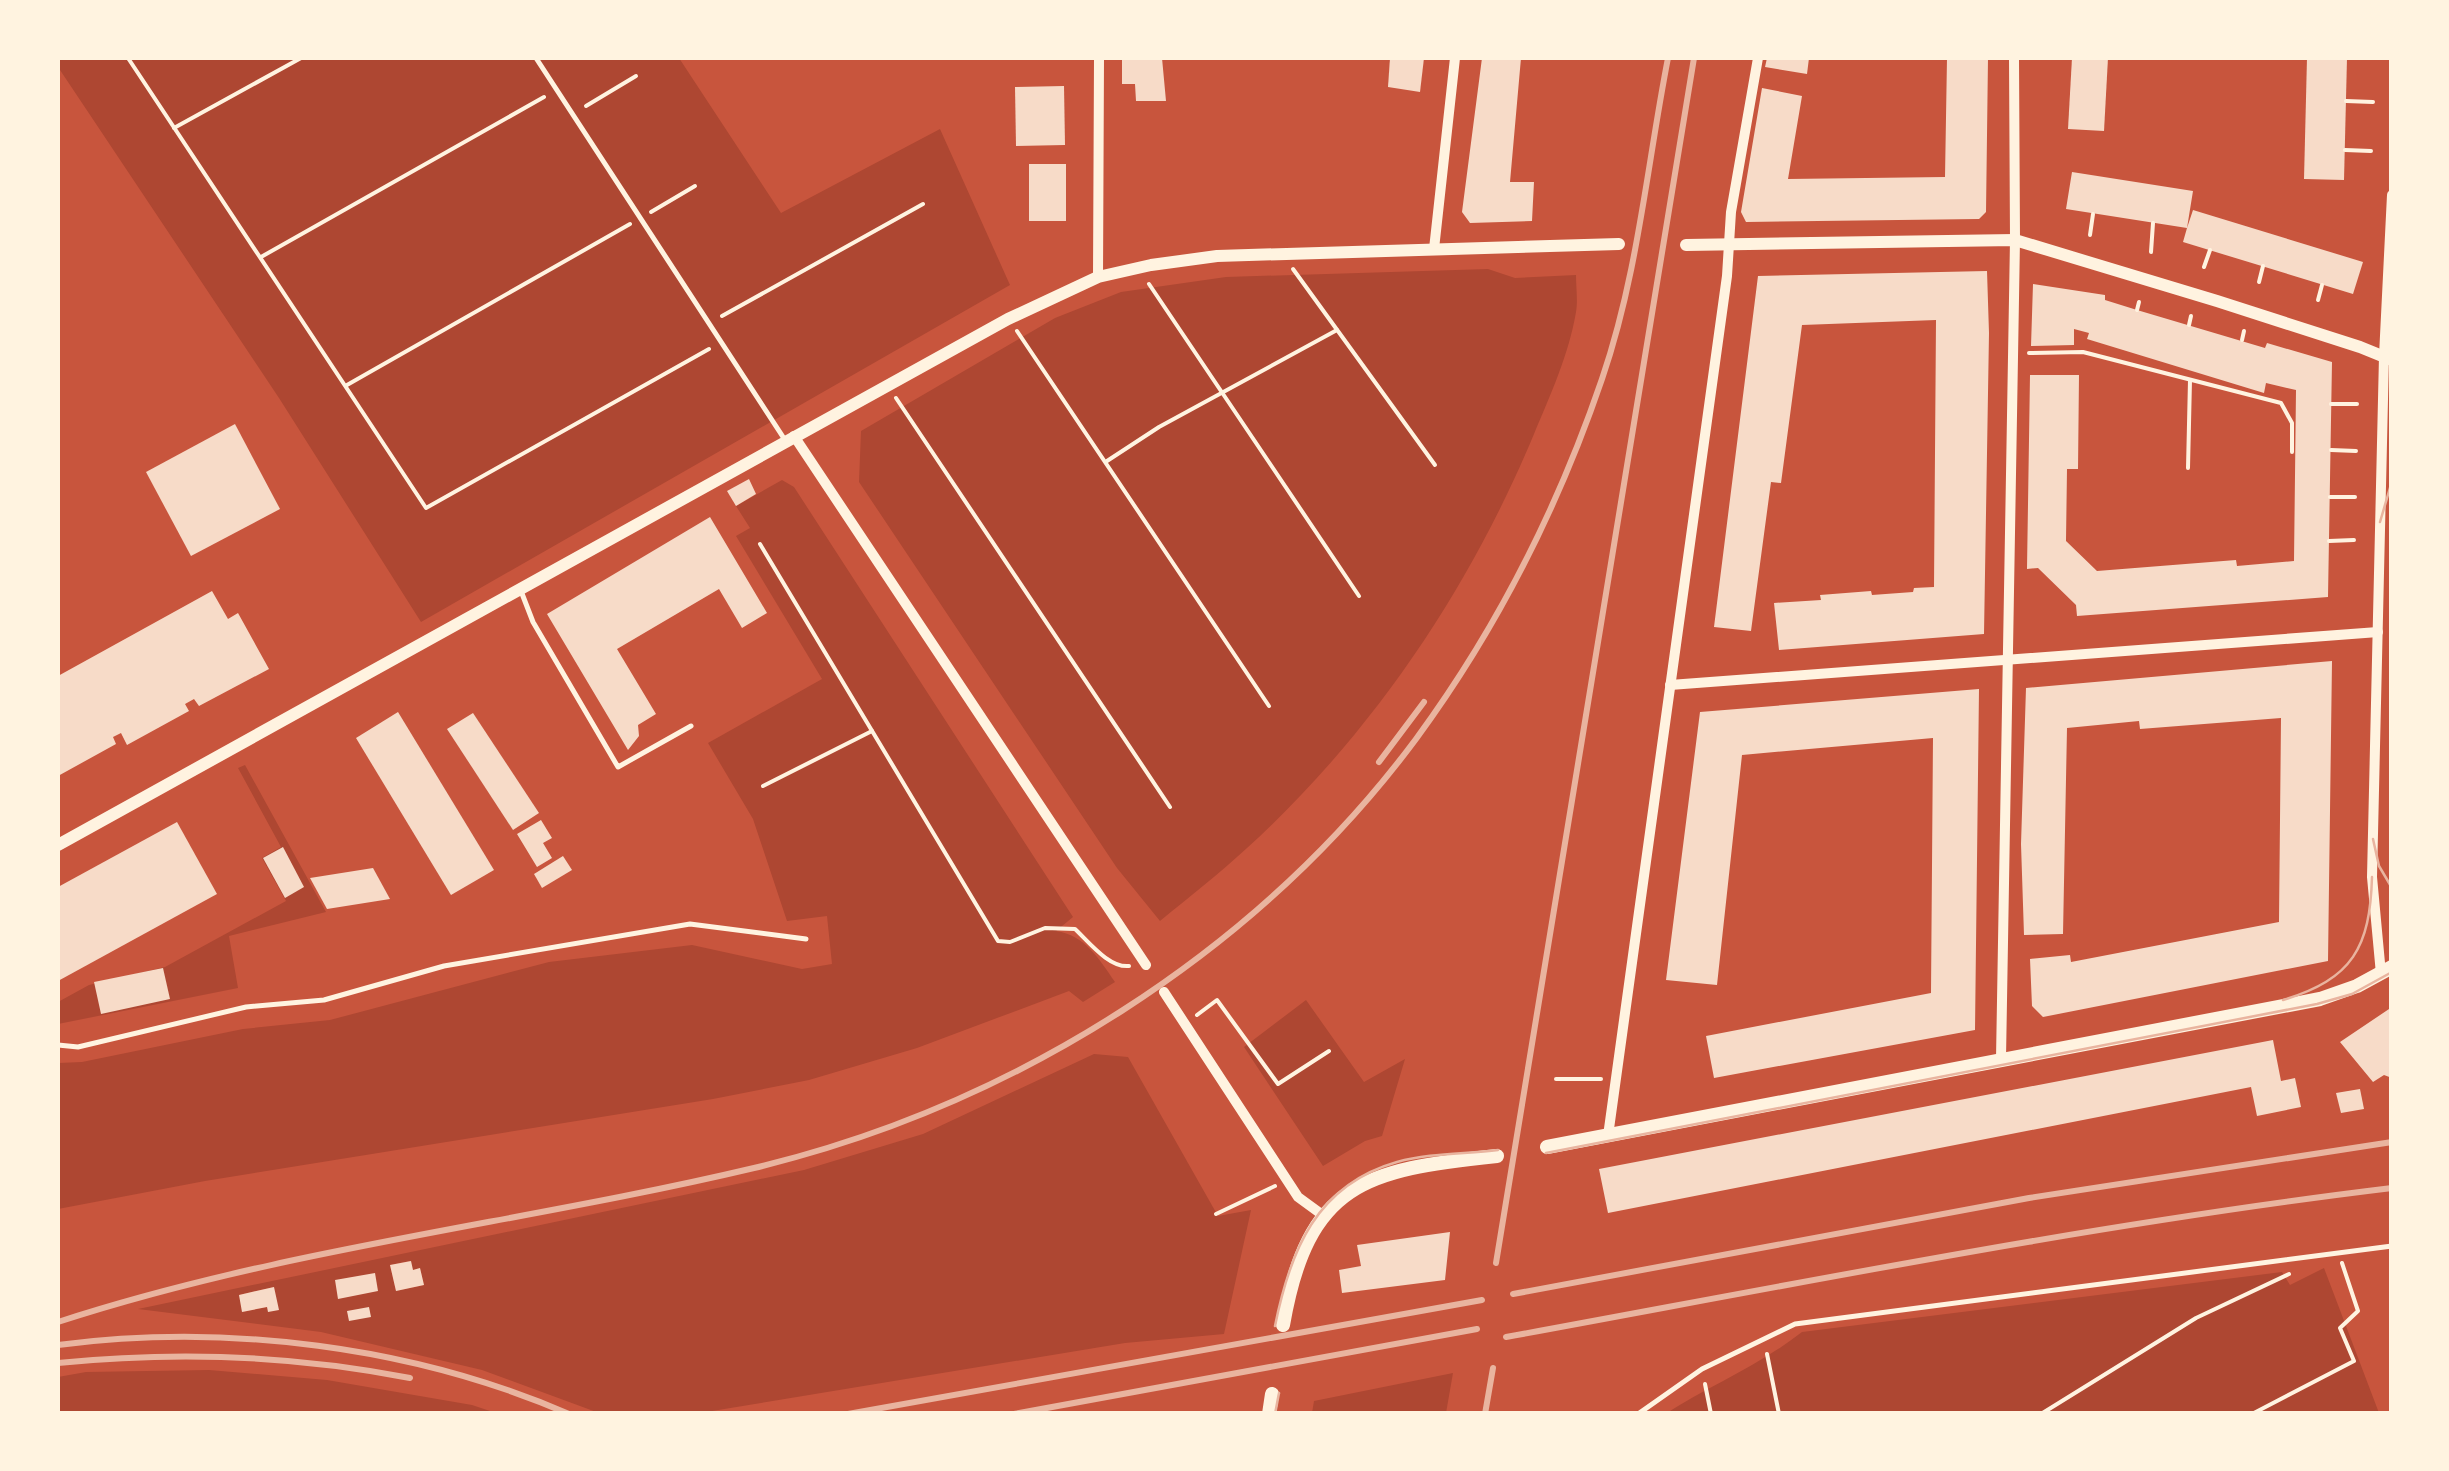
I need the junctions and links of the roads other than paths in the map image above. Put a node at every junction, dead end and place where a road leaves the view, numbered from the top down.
1 (536, 58) edge
2 (1099, 58) edge
3 (1455, 58) edge
4 (1758, 58) edge
5 (2014, 58) edge
6 (2392, 195) edge
7 (2015, 240) junction
8 (1619, 244) dead end
9 (1686, 246) dead end
10 (1729, 246) junction
11 (1434, 249) junction
12 (1098, 277) junction
13 (2388, 358) edge
14 (790, 439) junction
15 (520, 588) junction
16 (2378, 632) junction
17 (2008, 660) junction
18 (1670, 684) junction
19 (691, 726) dead end
20 (58, 845) edge
21 (806, 939) dead end
22 (1146, 965) road end
23 (2386, 970) edge
24 (1164, 992) dead end
25 (58, 1045) edge
26 (2001, 1059) junction
27 (1608, 1136) junction
28 (1547, 1148) dead end
29 (1497, 1156) dead end
30 (1324, 1216) junction
31 (2392, 1246) edge
32 (1283, 1325) dead end
33 (1272, 1394) dead end
34 (1269, 1414) edge
35 (1638, 1414) edge

1 - 14 lane
2 - 12 street
3 - 11 street
4 - 10 street
5 - 7 street
6 - 13 street
7 - 10 street
7 - 13 street
7 - 17 street
8 - 11 street
9 - 10 street
10 - 18 street
11 - 12 street
12 - 14 street
13 - 16 street
14 - 15 street
14 - 22 street
15 - 19 lane
15 - 20 street
16 - 17 street
16 - 23 street
17 - 18 street
17 - 26 street
18 - 27 street
21 - 25 lane
23 - 26 main road
24 - 30 street
26 - 27 main road
27 - 28 main road
29 - 30 main road
30 - 32 main road
31 - 35 lane
33 - 34 main road

